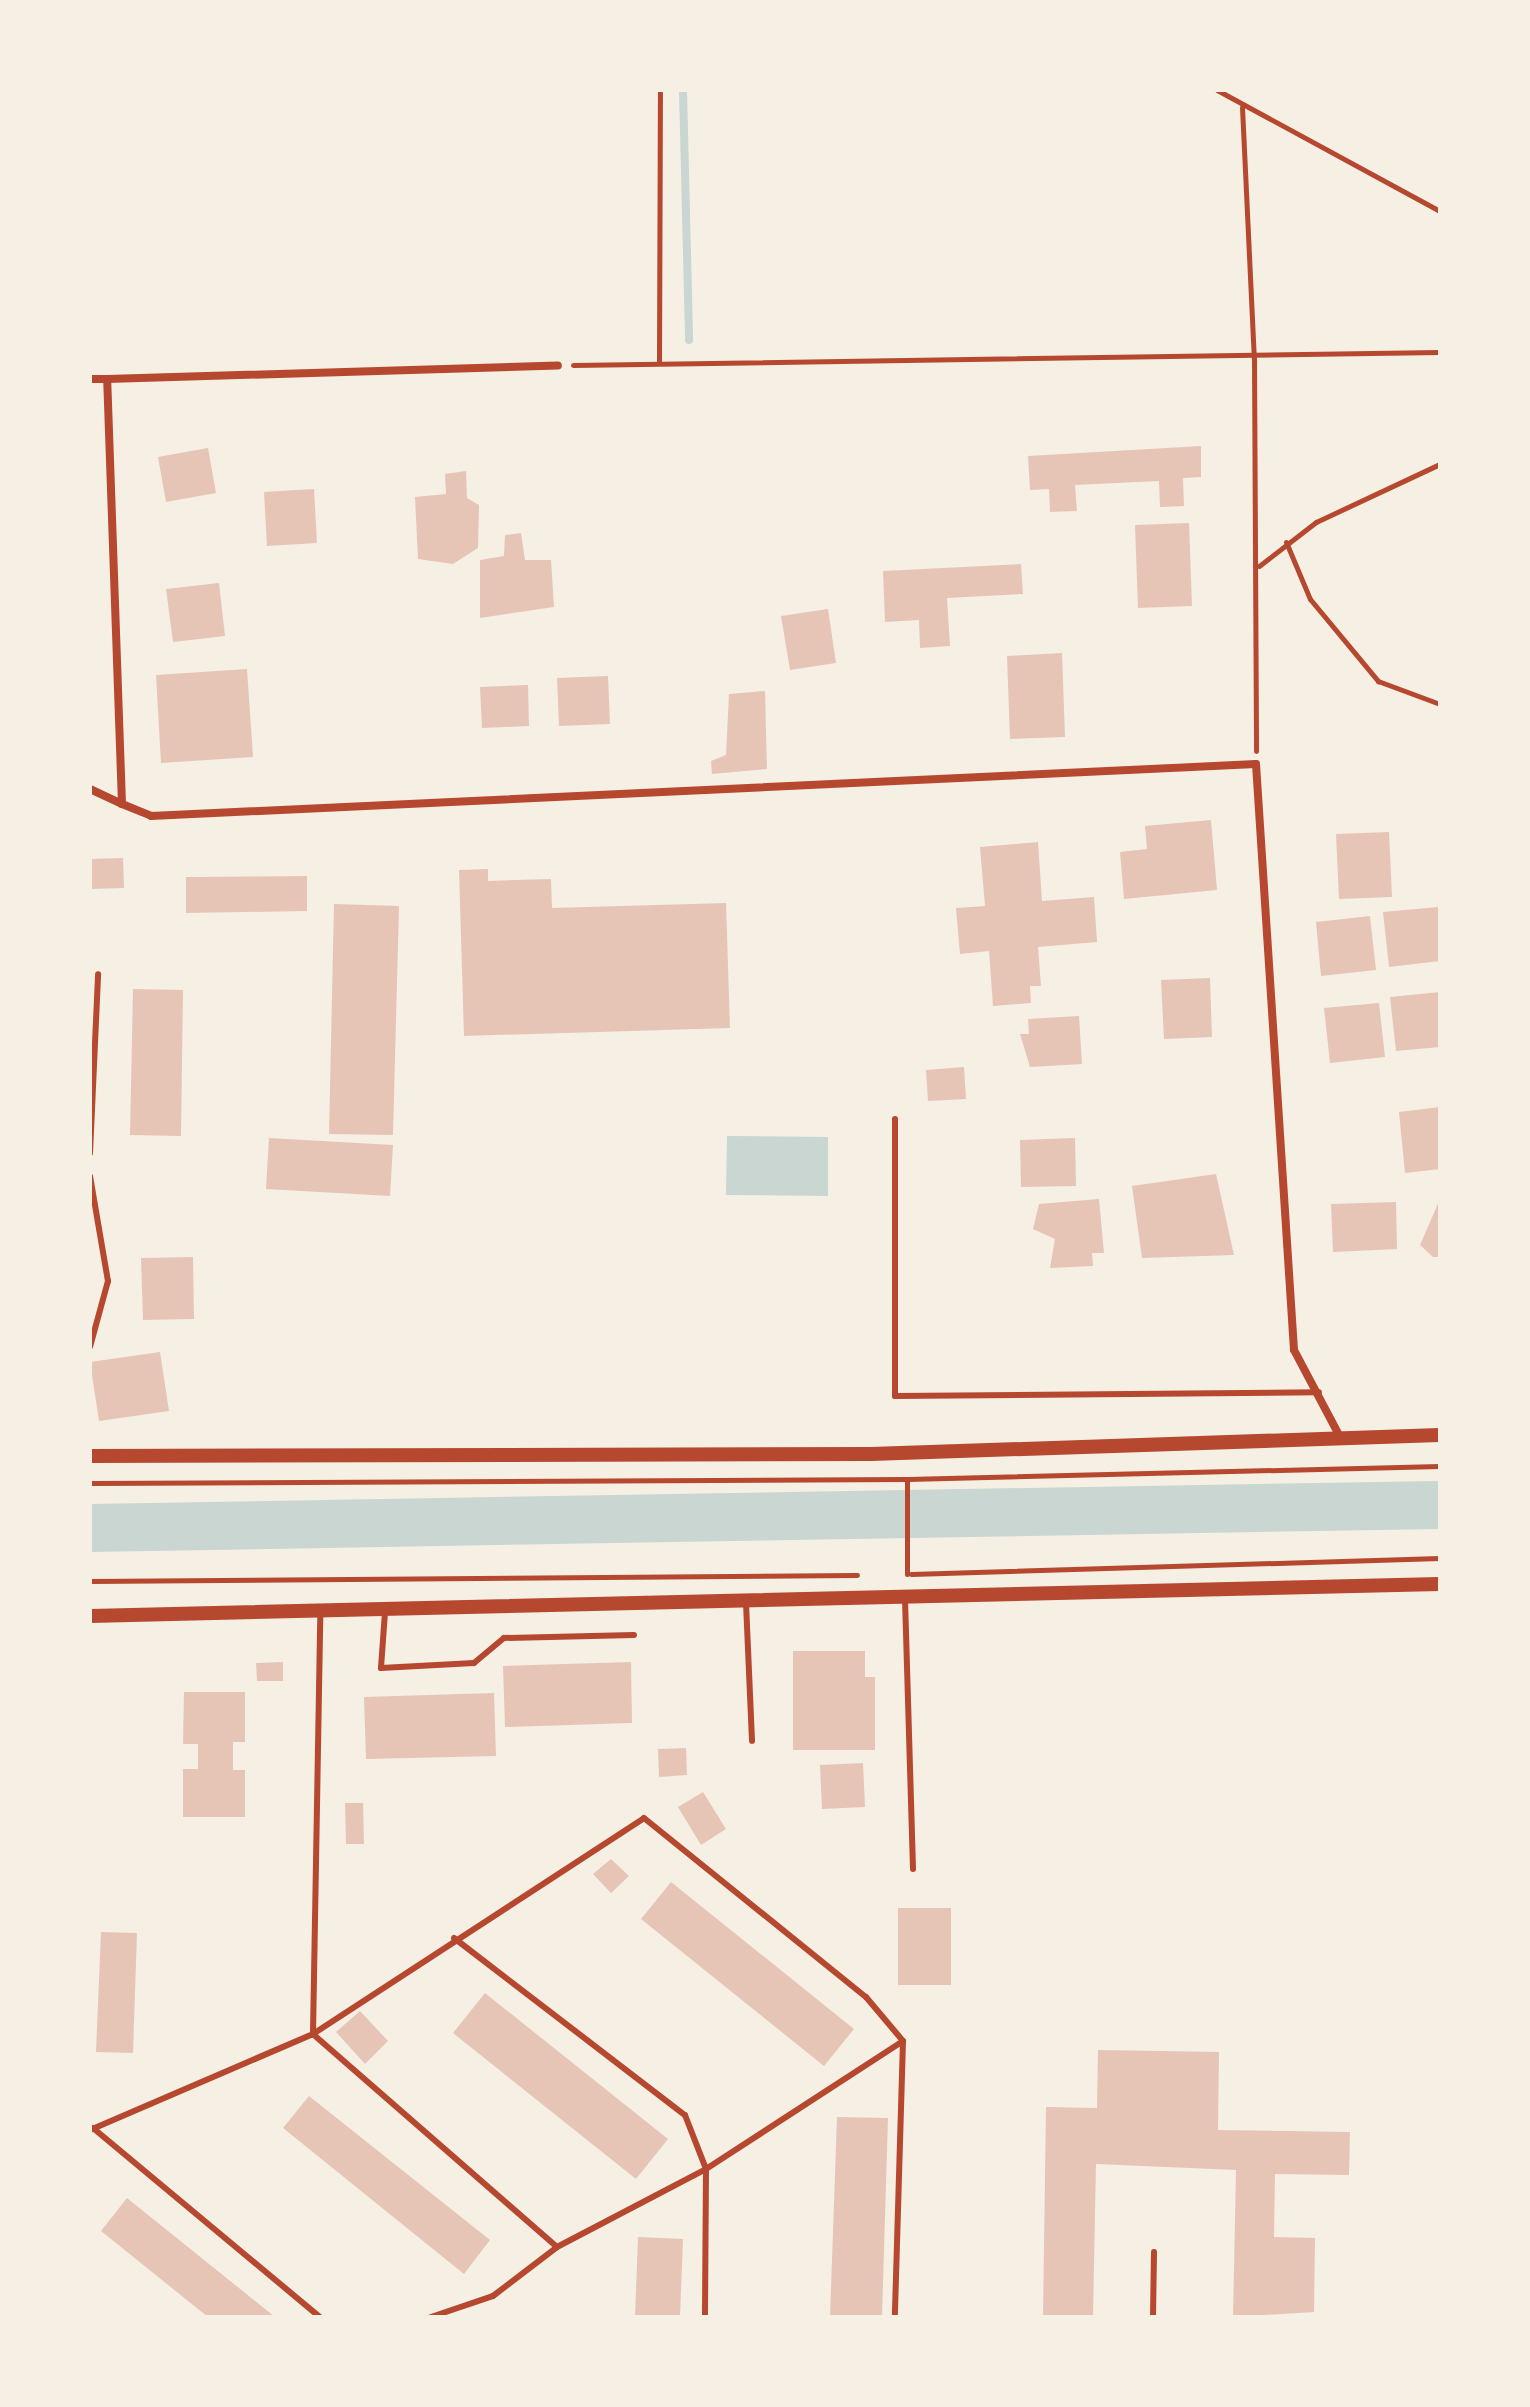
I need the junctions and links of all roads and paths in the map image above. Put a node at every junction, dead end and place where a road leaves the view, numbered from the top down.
1 (660, 90) edge
2 (1217, 90) edge
3 (1242, 107) junction
4 (1440, 211) edge
5 (1440, 352) edge
6 (1254, 359) junction
7 (659, 363) junction
8 (558, 366) joint
9 (90, 379) edge
10 (107, 379) junction
11 (1440, 464) edge
12 (1286, 542) junction
13 (1258, 567) junction
14 (1440, 704) edge
15 (1256, 764) junction
16 (90, 789) edge
17 (122, 804) junction
18 (98, 974) dead end
19 (895, 1119) dead end
20 (90, 1153) edge
21 (90, 1176) edge
22 (90, 1347) edge
23 (1319, 1392) junction
24 (1440, 1435) edge
25 (1340, 1437) junction
26 (90, 1456) edge
27 (1440, 1466) edge
28 (907, 1479) junction
29 (90, 1483) edge
30 (1440, 1558) edge
31 (891, 1574) dead end
32 (907, 1574) junction
33 (875, 1575) dead end
34 (90, 1581) edge
35 (1440, 1584) edge
36 (905, 1595) junction
37 (746, 1599) junction
38 (385, 1612) junction
39 (320, 1613) junction
40 (90, 1616) edge
41 (634, 1635) dead end
42 (752, 1741) dead end
43 (913, 1869) dead end
44 (454, 1938) junction
45 (313, 2034) junction
46 (903, 2041) junction
47 (92, 2129) edge
48 (706, 2169) junction
49 (557, 2247) junction
50 (1154, 2252) dead end
51 (320, 2317) edge
52 (431, 2317) edge
53 (705, 2317) edge
54 (895, 2317) edge
55 (1153, 2317) edge

1 - 7 path
2 - 3 path
3 - 4 path
3 - 6 path
5 - 6 path
6 - 7 path
6 - 13 path
7 - 8 path
8 - 10 street
9 - 10 street
10 - 17 street
11 - 12 path
12 - 13 path
12 - 14 path
13 - 15 path
15 - 17 street
15 - 23 street
16 - 17 street
18 - 20 lane
19 - 23 lane
21 - 22 lane
23 - 25 street
24 - 25 street
25 - 26 street
27 - 28 path
28 - 29 path
28 - 32 path
30 - 32 path
31 - 32 path
33 - 34 path
35 - 36 street
36 - 37 street
36 - 43 lane
37 - 38 street
37 - 42 lane
38 - 39 street
38 - 41 lane
39 - 40 street
39 - 45 lane
44 - 45 lane
44 - 46 lane
44 - 48 lane
45 - 47 lane
45 - 49 lane
46 - 48 lane
46 - 54 lane
47 - 51 lane
48 - 49 lane
48 - 53 lane
49 - 52 lane
50 - 55 lane

